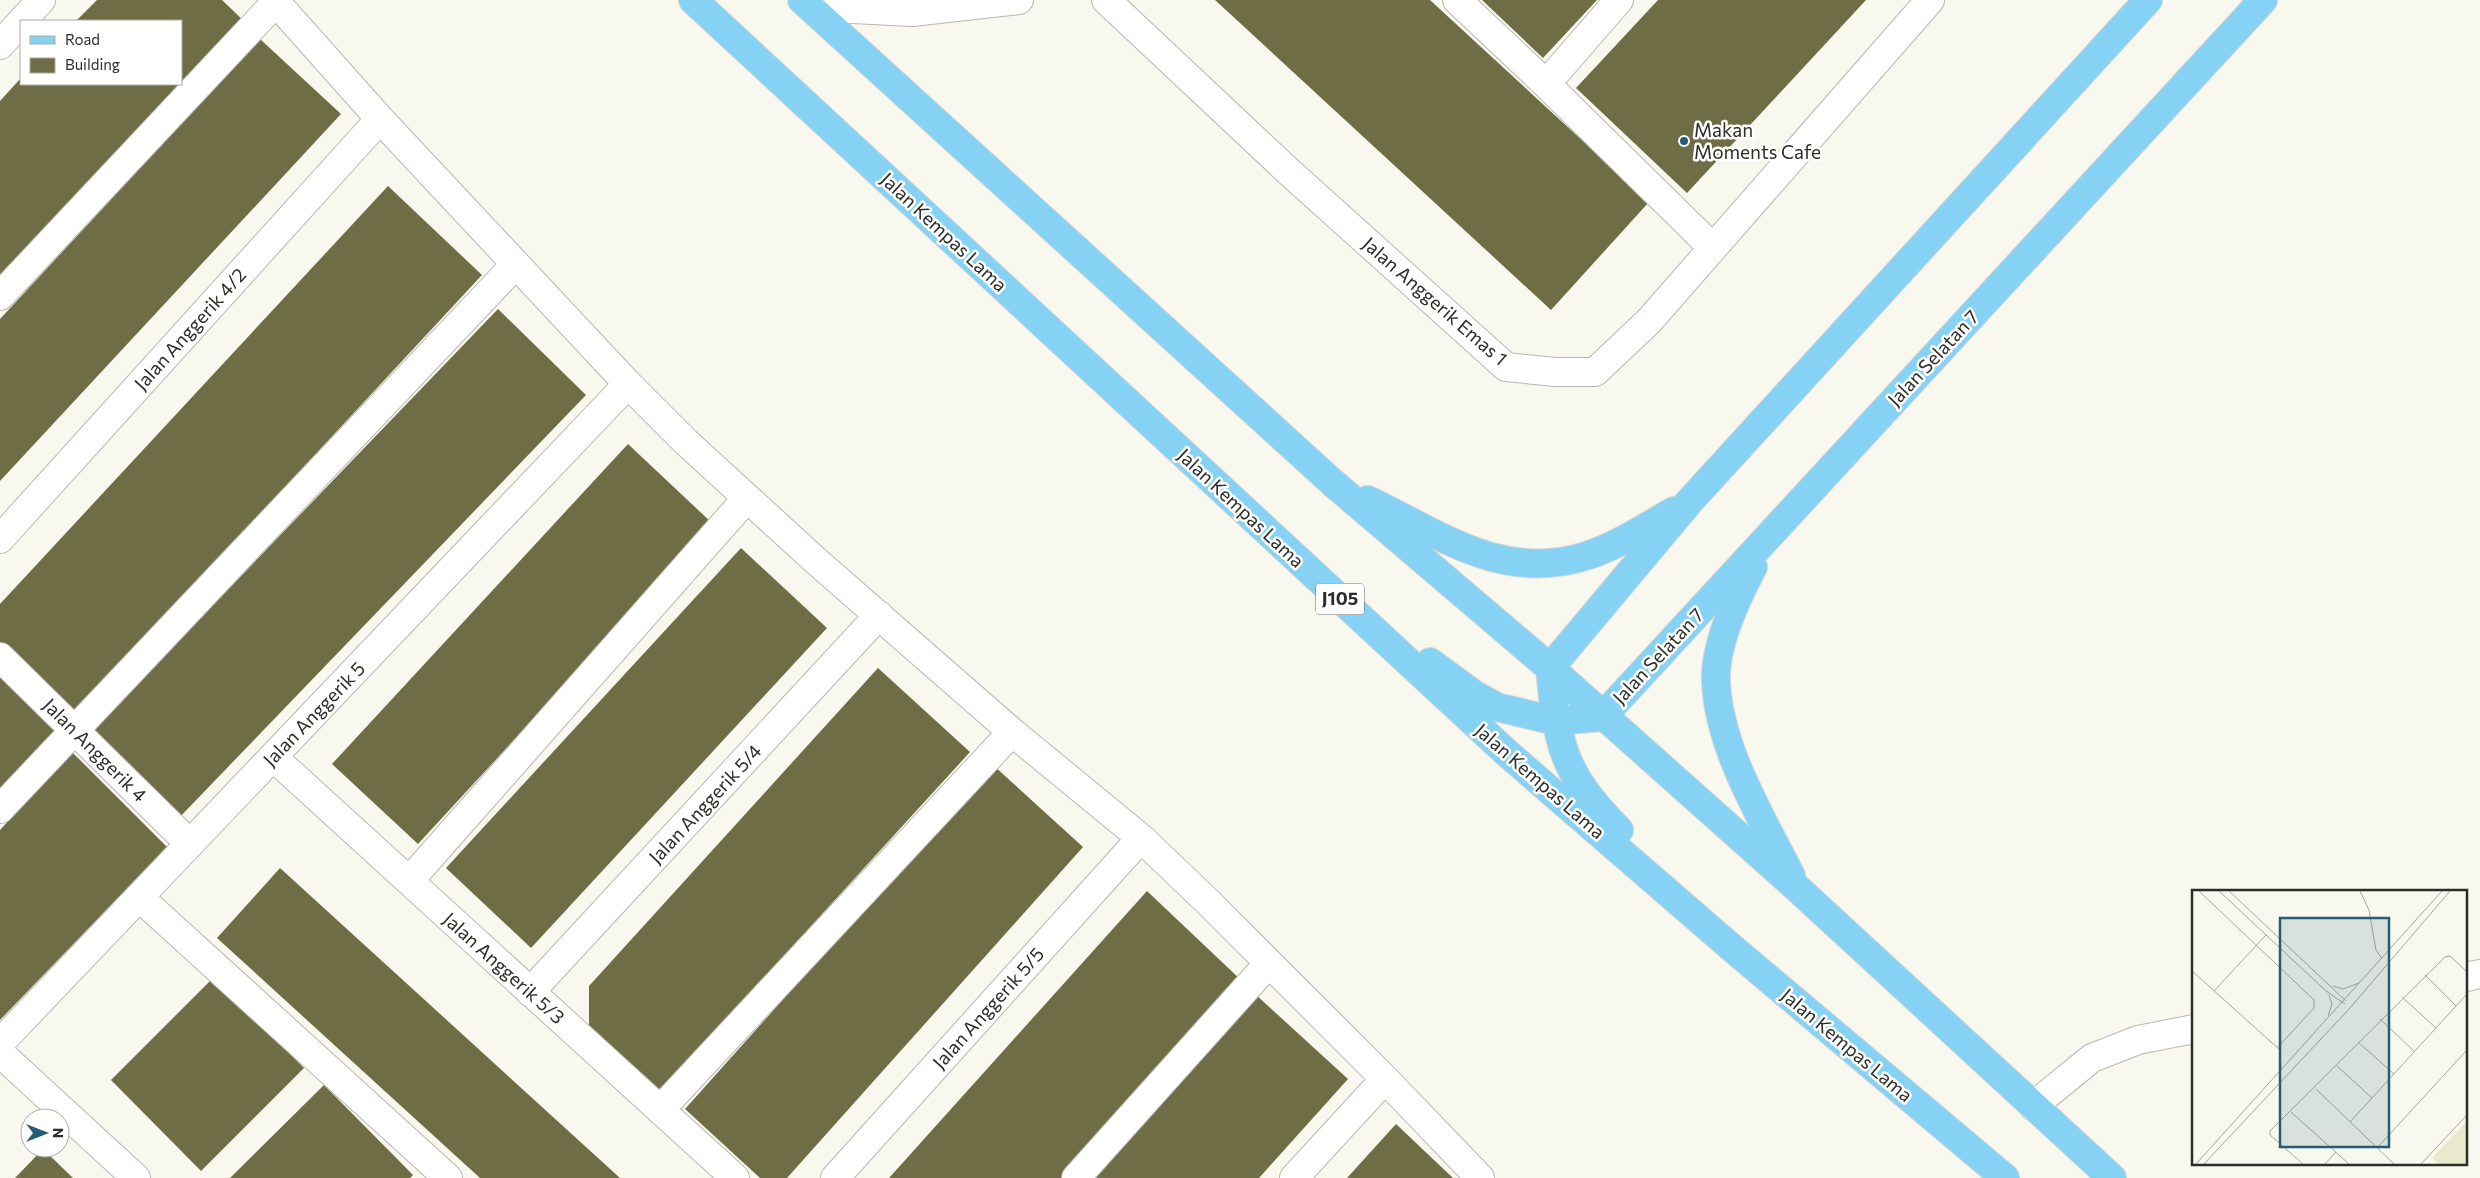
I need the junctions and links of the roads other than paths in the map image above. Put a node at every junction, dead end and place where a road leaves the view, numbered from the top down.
1 (41, 0) edge
2 (693, 0) edge
3 (802, 0) edge
4 (822, 0) edge
5 (1020, 0) edge
6 (1106, 0) edge
7 (1457, 0) edge
8 (1619, 0) edge
9 (2148, 0) edge
10 (2263, 0) edge
11 (275, 1) edge
12 (1921, 3) edge
13 (22, 20) edge
14 (20, 23) edge
15 (0, 44) edge
16 (1546, 84) junction
17 (380, 119) junction
18 (1713, 248) junction
19 (516, 264) junction
20 (0, 296) edge
21 (628, 384) junction
22 (1333, 483) junction
23 (747, 498) junction
24 (1689, 502) junction
25 (0, 539) edge
26 (1767, 539) junction
27 (1314, 576) junction
28 (880, 615) junction
29 (0, 657) edge
30 (1550, 668) junction
31 (1602, 716) junction
32 (1555, 720) junction
33 (74, 729) junction
34 (1012, 732) junction
35 (273, 757) junction
36 (0, 809) edge
37 (1141, 838) junction
38 (190, 844) junction
39 (409, 881) junction
40 (1797, 888) junction
41 (139, 897) junction
42 (1732, 948) junction
43 (1268, 964) junction
44 (530, 992) junction
45 (2192, 1029) edge
46 (0, 1043) edge
47 (0, 1052) edge
48 (1385, 1079) junction
49 (2033, 1106) junction
50 (660, 1110) junction
51 (136, 1178) edge
52 (448, 1178) edge
53 (735, 1178) edge
54 (835, 1178) edge
55 (1076, 1178) edge
56 (1294, 1178) edge
57 (1480, 1178) edge
58 (2005, 1178) edge
59 (2112, 1178) edge

1 - 13 street
2 - 27 main road, Jalan Kempas Lama / J105
3 - 22 main road
4 - 5 street
6 - 18 street, Jalan Anggerik Emas 1
7 - 16 street
8 - 16 street
9 - 24 main road
10 - 26 main road, Jalan Selatan 7
11 - 17 street
11 - 20 street
12 - 18 street, Jalan Anggerik Emas 1
14 - 15 street
16 - 18 street
17 - 19 street
17 - 25 street, Jalan Anggerik 4/2
19 - 21 street
19 - 33 street
21 - 23 street
21 - 35 street, Jalan Anggerik 5
22 - 24 main road
22 - 30 main road
23 - 28 street
23 - 39 street
24 - 30 main road
26 - 31 main road, Jalan Selatan 7
26 - 40 main road
27 - 32 main road
27 - 42 main road, Jalan Kempas Lama / J105
28 - 34 street
28 - 44 street, Jalan Anggerik 5/4
29 - 33 street, Jalan Anggerik 4
30 - 31 main road
30 - 32 main road
31 - 32 main road
31 - 40 main road
32 - 42 main road
33 - 36 street
33 - 38 street, Jalan Anggerik 4
34 - 37 street
34 - 50 street
35 - 38 street, Jalan Anggerik 5
35 - 39 street, Jalan Anggerik 5/3
37 - 43 street
37 - 54 street, Jalan Anggerik 5/5
38 - 41 street, Jalan Anggerik 5
39 - 44 street, Jalan Anggerik 5/3
40 - 49 main road
41 - 46 street, Jalan Anggerik 5
41 - 52 street
42 - 58 main road, Jalan Kempas Lama / J105
43 - 48 street
43 - 55 street
44 - 50 street, Jalan Anggerik 5/3
45 - 49 street
47 - 51 street
48 - 56 street
48 - 57 street
49 - 59 main road
50 - 53 street, Jalan Anggerik 5/3

